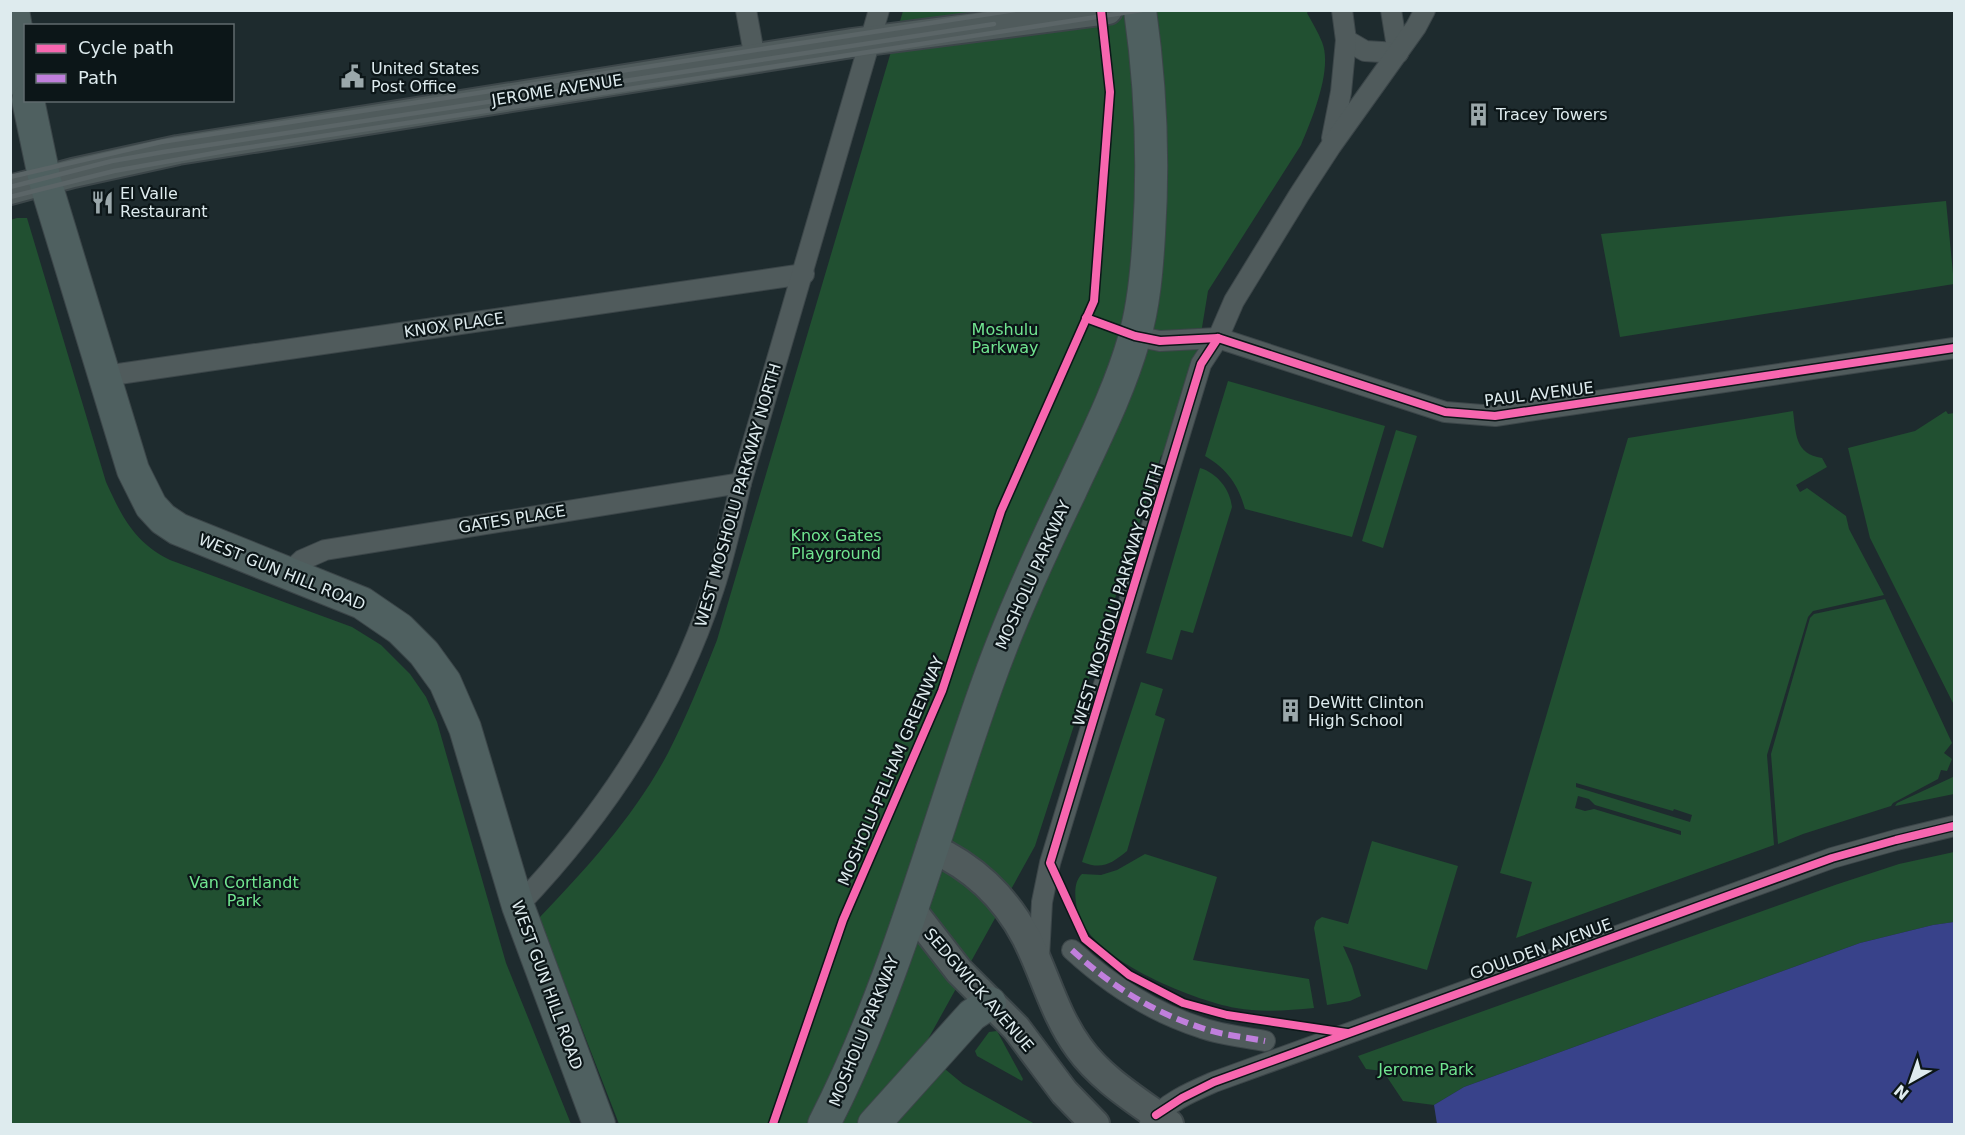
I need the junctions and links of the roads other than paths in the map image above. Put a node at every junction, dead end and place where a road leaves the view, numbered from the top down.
1 (13, 10) edge
2 (746, 10) edge
3 (879, 10) edge
4 (1140, 10) edge
5 (1342, 10) edge
6 (1391, 10) edge
7 (1425, 10) edge
8 (1101, 12) edge
9 (1346, 40) junction
10 (872, 41) junction
11 (1398, 53) junction
12 (754, 59) junction
13 (24, 74) edge
14 (28, 102) edge
15 (1331, 146) junction
16 (45, 181) junction
17 (10, 190) edge
18 (804, 274) junction
19 (1135, 336) junction
20 (1218, 338) junction
21 (1954, 348) edge
22 (105, 376) junction
23 (741, 483) junction
24 (289, 572) junction
25 (1954, 826) edge
26 (931, 848) junction
27 (518, 906) junction
28 (911, 909) junction
29 (1072, 950) dead end
30 (1038, 966) junction
31 (990, 1003) junction
32 (1265, 1041) dead end
33 (1158, 1121) edge
34 (599, 1125) edge
35 (824, 1125) edge
36 (874, 1125) edge
37 (1095, 1125) edge

1 - 13 main road
2 - 12 street
3 - 10 street, WEST MOSHOLU PARKWAY NORTH
4 - 19 main road, MOSHOLU PARKWAY
5 - 9 street, WEST MOSHOLU PARKWAY SOUTH
6 - 11 street
7 - 11 street, WEST MOSHOLU PARKWAY SOUTH
8 - 10 main road, JEROME AVENUE
9 - 11 street
9 - 15 street, WEST MOSHOLU PARKWAY SOUTH
10 - 12 main road, JEROME AVENUE
10 - 18 street, WEST MOSHOLU PARKWAY NORTH
11 - 15 street, WEST MOSHOLU PARKWAY SOUTH
12 - 16 main road, JEROME AVENUE
14 - 16 main road, WEST GUN HILL ROAD
15 - 20 street, WEST MOSHOLU PARKWAY SOUTH
16 - 17 main road, JEROME AVENUE
16 - 22 main road, WEST GUN HILL ROAD
18 - 22 street, KNOX PLACE
18 - 23 street, WEST MOSHOLU PARKWAY NORTH
19 - 20 street, PAUL AVENUE
19 - 26 main road, MOSHOLU PARKWAY
20 - 21 street, PAUL AVENUE
20 - 30 street, WEST MOSHOLU PARKWAY SOUTH
22 - 24 main road, WEST GUN HILL ROAD
23 - 24 street, GATES PLACE
23 - 27 street, WEST MOSHOLU PARKWAY NORTH
24 - 27 main road, WEST GUN HILL ROAD
25 - 33 street, GOULDEN AVENUE
26 - 28 main road, MOSHOLU PARKWAY
26 - 30 main road
27 - 34 main road, WEST GUN HILL ROAD
28 - 31 main road, SEDGWICK AVENUE
28 - 35 main road, MOSHOLU PARKWAY
29 - 32 street
30 - 33 main road
31 - 36 main road
31 - 37 main road, SEDGWICK AVENUE

